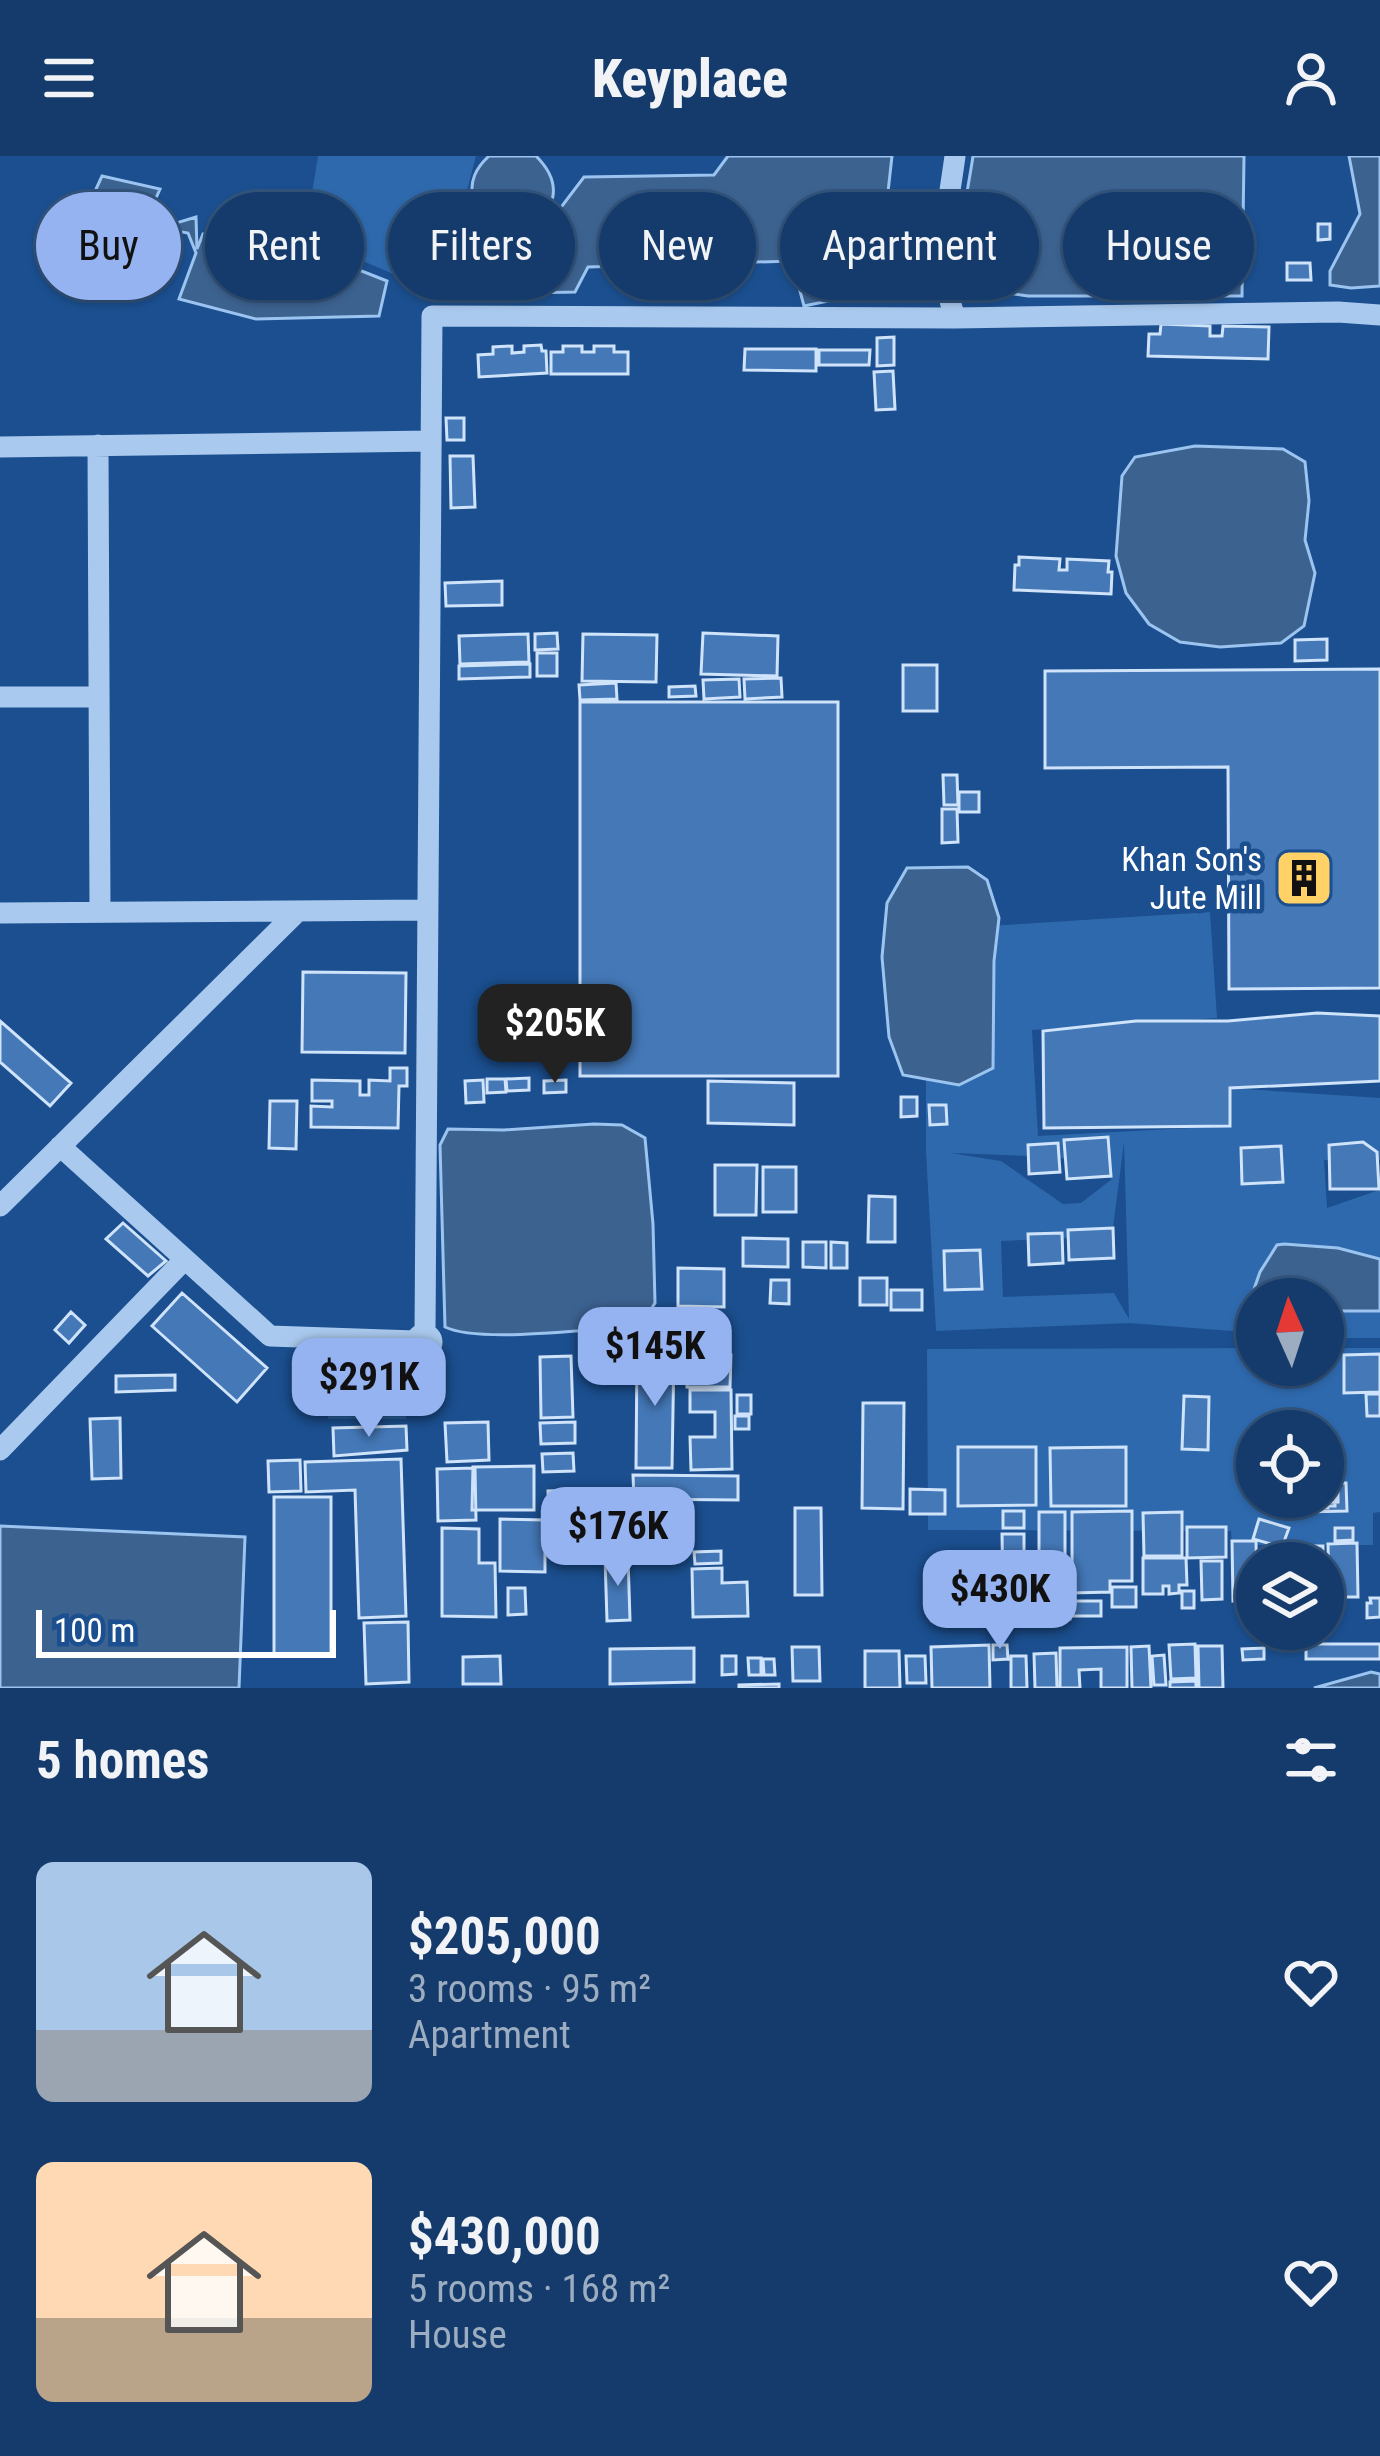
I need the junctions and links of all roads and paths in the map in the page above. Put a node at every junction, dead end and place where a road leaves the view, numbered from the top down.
1 (955, 156) edge
2 (1380, 315) edge
3 (955, 318) junction
4 (431, 441) junction
5 (98, 446) junction
6 (0, 447) edge
7 (0, 697) edge
8 (99, 697) junction
9 (428, 910) junction
10 (298, 911) junction
11 (0, 913) edge
12 (100, 913) junction
13 (60, 1146) junction
14 (0, 1206) edge
15 (185, 1259) junction
16 (0, 1450) edge

1 - 3 street
2 - 3 street
3 - 4 street
4 - 5 street
4 - 9 street
5 - 6 street
5 - 8 street
7 - 8 street
8 - 12 street
9 - 10 street
9 - 15 street
10 - 12 street
10 - 13 street
11 - 12 street
13 - 14 street
13 - 15 street
15 - 16 street

